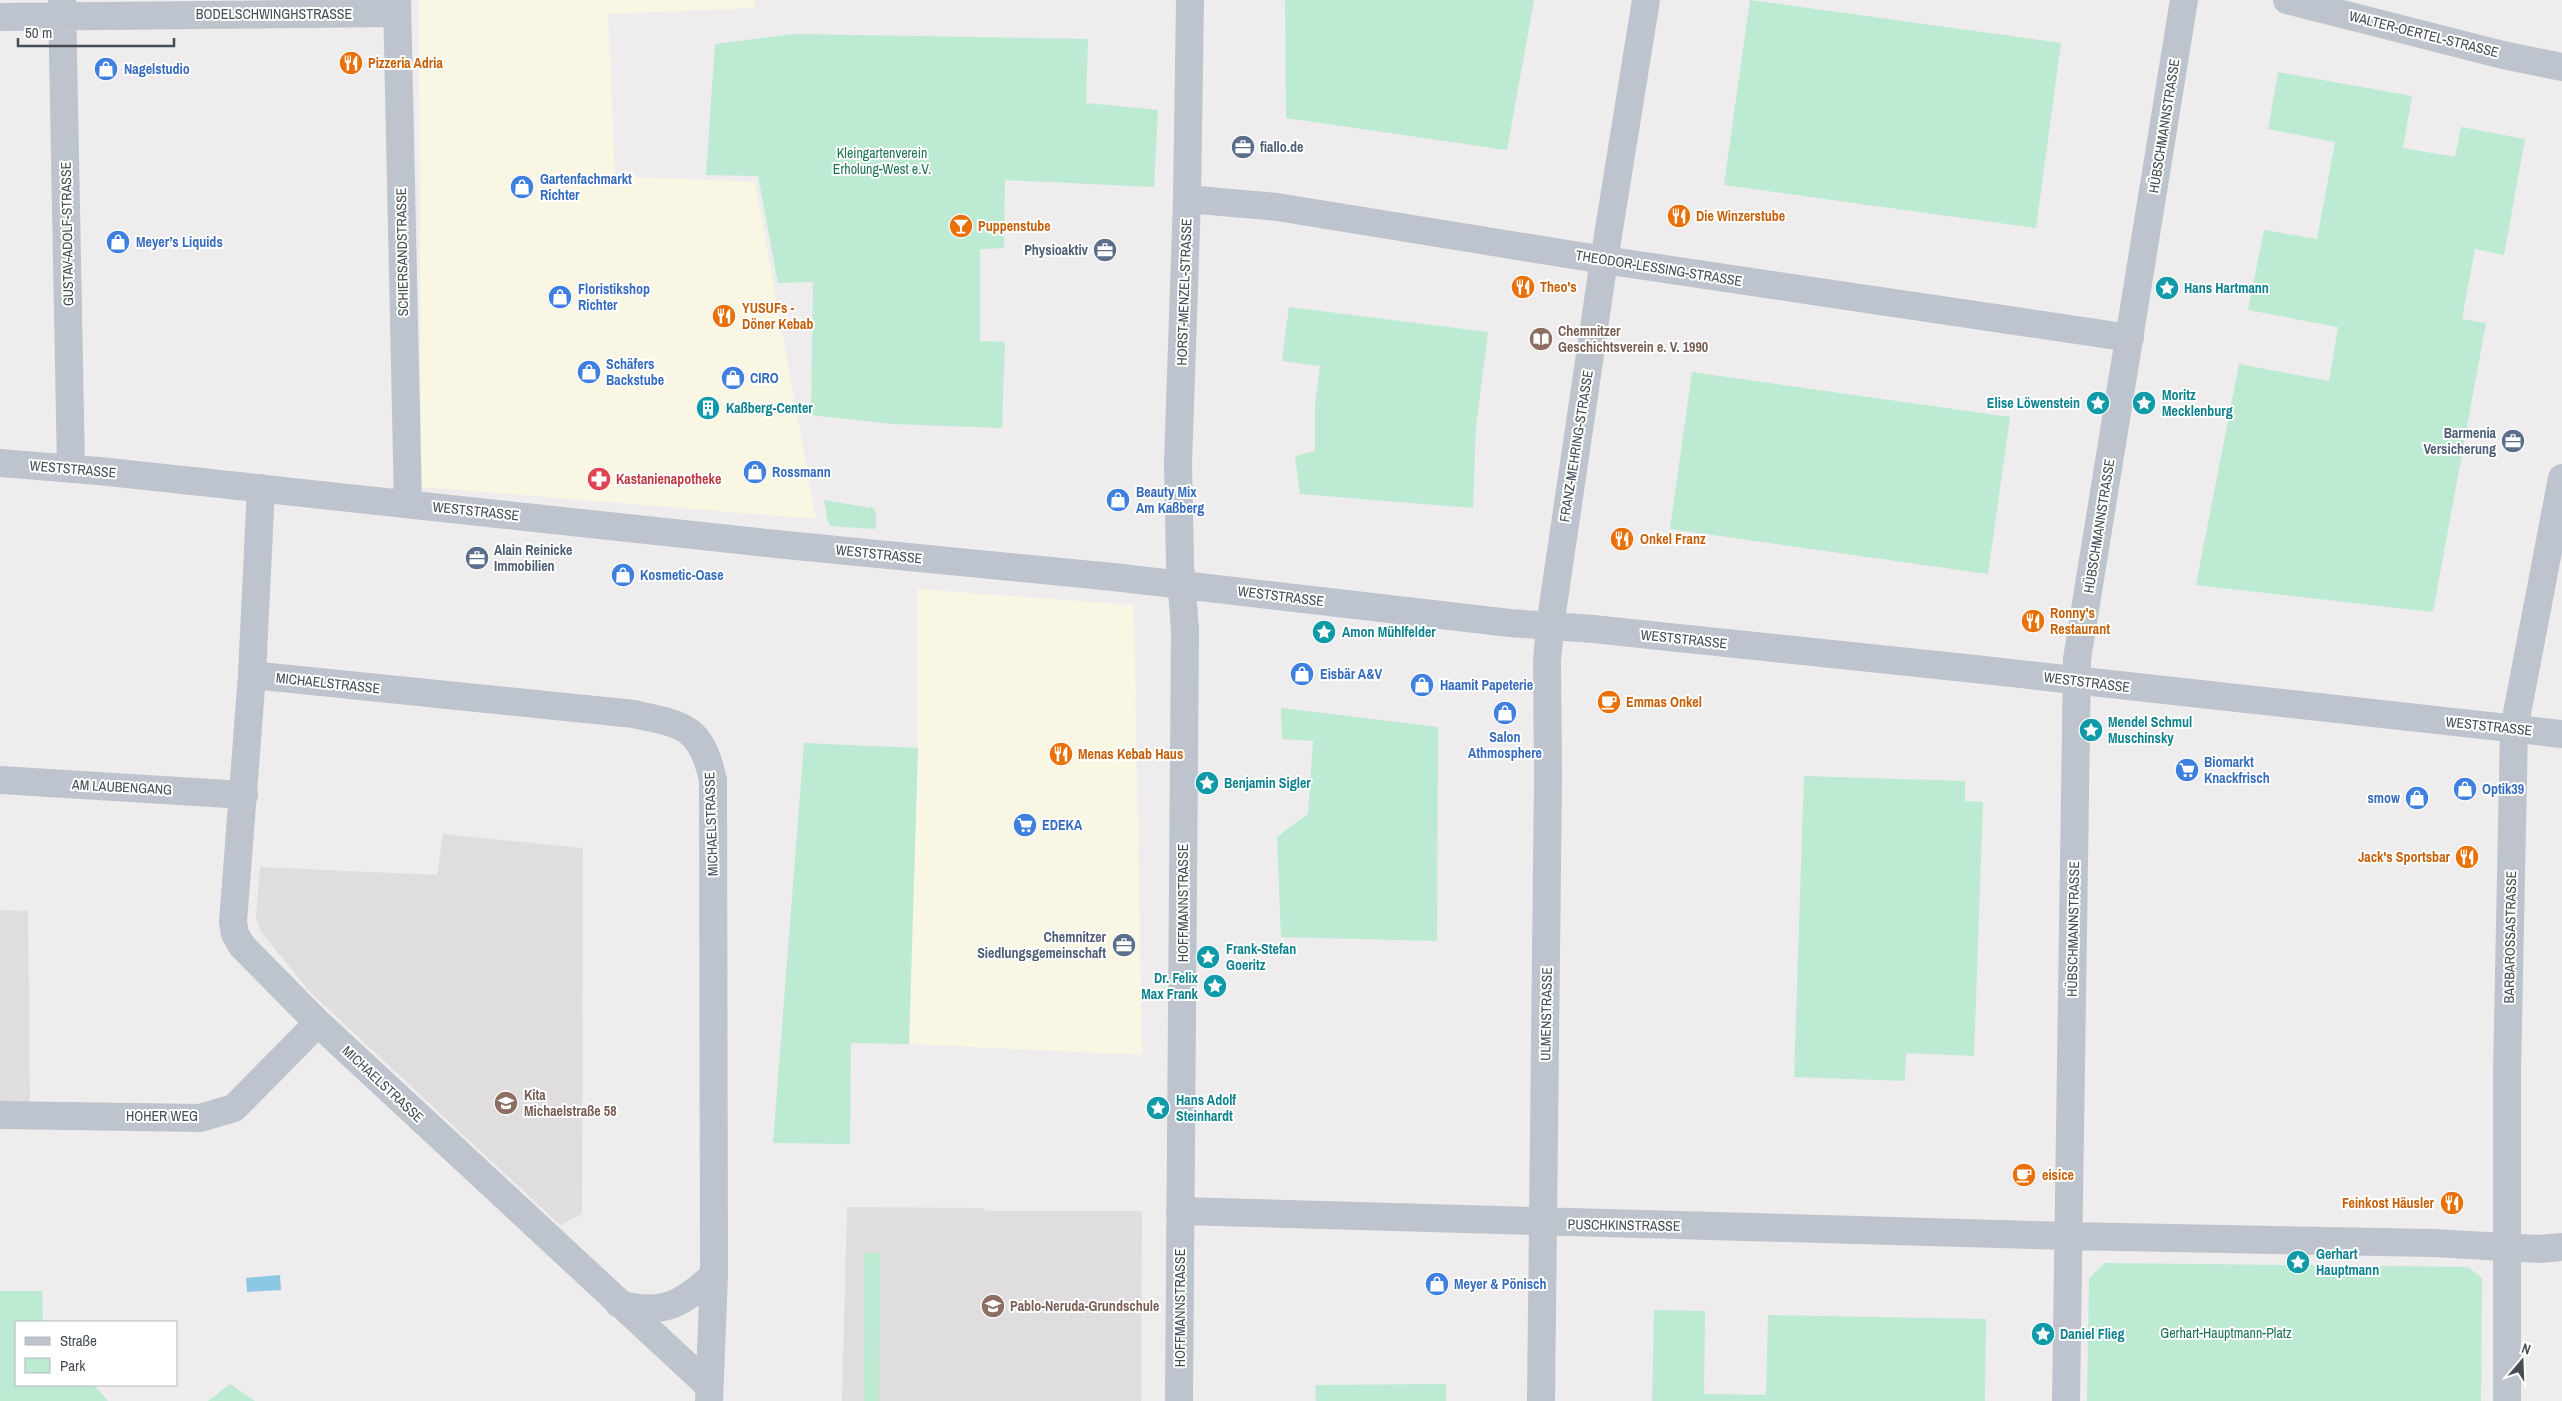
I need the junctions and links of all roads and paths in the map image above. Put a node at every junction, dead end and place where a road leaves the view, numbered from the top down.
1 (1190, 0) edge
2 (1646, 0) edge
3 (2184, 0) edge
4 (2287, 0) edge
5 (2324, 4) edge
6 (62, 7) edge
7 (397, 7) edge
8 (0, 17) edge
9 (2562, 67) edge
10 (1187, 199) junction
11 (1604, 260) junction
12 (2130, 338) junction
13 (0, 463) edge
14 (71, 469) junction
15 (2562, 478) edge
16 (261, 488) junction
17 (408, 504) junction
18 (1182, 584) junction
19 (1550, 626) junction
20 (252, 675) junction
21 (2075, 681) junction
22 (2514, 729) junction
23 (2562, 734) edge
24 (0, 780) edge
25 (244, 795) junction
26 (318, 1023) junction
27 (0, 1115) edge
28 (1180, 1211) junction
29 (1544, 1223) junction
30 (2069, 1236) junction
31 (2508, 1247) junction
32 (2562, 1247) edge
33 (714, 1275) junction
34 (619, 1304) junction
35 (708, 1393) edge
36 (1179, 1401) edge
37 (1542, 1401) edge
38 (2066, 1401) edge
39 (2507, 1401) edge

1 - 10 street, HORST-MENZEL-STRASSE
2 - 11 street, FRANZ-MEHRING-STRASSE
3 - 12 street, HÜBSCHMANNSTRASSE
4 - 5 street, WALTER-OERTEL-STRASSE
5 - 9 street, WALTER-OERTEL-STRASSE
6 - 7 street, BODELSCHWINGHSTRASSE
6 - 8 street, BODELSCHWINGHSTRASSE
6 - 14 street, GUSTAV-ADOLF-STRASSE
7 - 17 street, SCHIERSANDSTRASSE
10 - 11 street, THEODOR-LESSING-STRASSE
10 - 18 street, HORST-MENZEL-STRASSE
11 - 12 street, THEODOR-LESSING-STRASSE
11 - 19 street, FRANZ-MEHRING-STRASSE
12 - 21 street, HÜBSCHMANNSTRASSE
13 - 14 street, WESTSTRASSE
14 - 16 street, WESTSTRASSE
15 - 22 street, BARBAROSSASTRASSE
16 - 17 street, WESTSTRASSE
16 - 20 street, MICHAELSTRASSE
17 - 18 street, WESTSTRASSE
18 - 19 street, WESTSTRASSE
18 - 28 street, HOFFMANNSTRASSE
19 - 21 street, WESTSTRASSE
19 - 29 street, ULMENSTRASSE
20 - 25 street, MICHAELSTRASSE
20 - 33 street, MICHAELSTRASSE
21 - 22 street, WESTSTRASSE
21 - 30 street, HÜBSCHMANNSTRASSE
22 - 23 street, WESTSTRASSE
22 - 31 street, BARBAROSSASTRASSE
24 - 25 street, AM LAUBENGANG
25 - 26 street, MICHAELSTRASSE
26 - 27 street, HOHER WEG
26 - 34 street, MICHAELSTRASSE
28 - 29 street, PUSCHKINSTRASSE
28 - 36 street, HOFFMANNSTRASSE
29 - 30 street, PUSCHKINSTRASSE
29 - 37 street, ULMENSTRASSE
30 - 31 street
30 - 38 street
31 - 32 street
31 - 39 street, BARBAROSSASTRASSE
33 - 34 street
33 - 35 street, MICHAELSTRASSE
34 - 35 street, MICHAELSTRASSE

